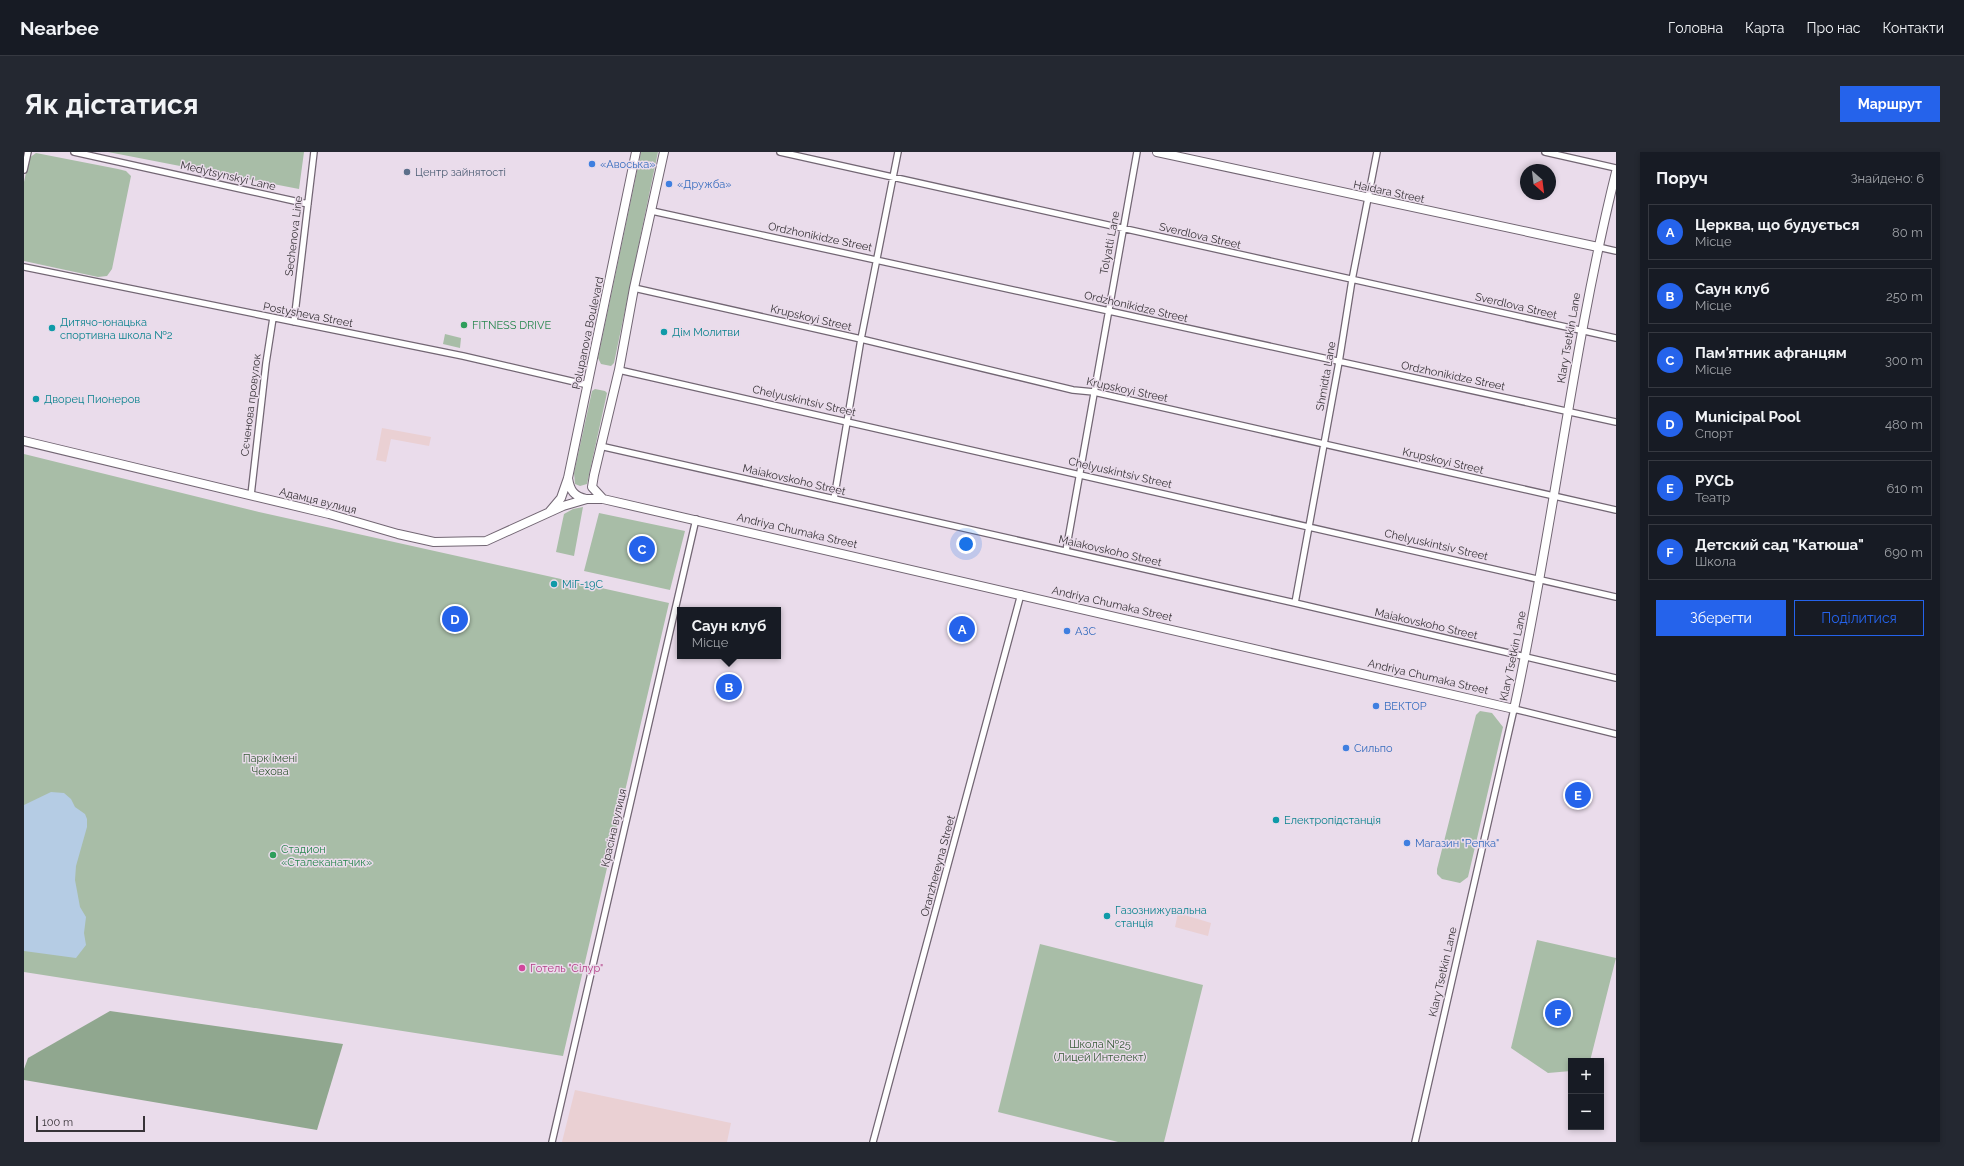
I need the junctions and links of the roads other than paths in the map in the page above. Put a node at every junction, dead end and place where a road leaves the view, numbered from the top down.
1 (28, 152) edge
2 (74, 152) edge
3 (314, 152) edge
4 (636, 152) edge
5 (664, 152) edge
6 (780, 152) edge
7 (898, 152) edge
8 (1137, 152) edge
9 (1157, 152) edge
10 (1377, 152) edge
11 (1545, 152) edge
12 (1616, 168) edge
13 (24, 170) edge
14 (1616, 172) edge
15 (893, 177) junction
16 (1367, 198) junction
17 (308, 204) junction
18 (652, 210) junction
19 (1124, 229) junction
20 (1598, 247) junction
21 (1616, 251) edge
22 (876, 259) junction
23 (24, 268) edge
24 (1352, 280) junction
25 (634, 288) junction
26 (1108, 310) junction
27 (273, 318) junction
28 (294, 322) junction
29 (1581, 331) junction
30 (1616, 338) edge
31 (861, 339) junction
32 (1339, 362) junction
33 (618, 370) junction
34 (588, 385) junction
35 (1094, 392) junction
36 (1567, 412) junction
37 (846, 421) junction
38 (1616, 422) edge
39 (24, 441) edge
40 (1325, 444) junction
41 (600, 446) junction
42 (1079, 474) junction
43 (568, 478) junction
44 (251, 495) junction
45 (1555, 496) junction
46 (587, 499) junction
47 (603, 499) junction
48 (834, 499) junction
49 (1616, 510) edge
50 (548, 514) junction
51 (696, 519) junction
52 (1309, 527) junction
53 (1066, 552) junction
54 (1539, 579) junction
55 (1021, 594) junction
56 (1616, 597) edge
57 (1295, 603) junction
58 (1525, 657) junction
59 (1616, 678) edge
60 (1514, 709) junction
61 (1616, 734) edge
62 (552, 1142) edge
63 (874, 1142) edge
64 (1415, 1142) edge

1 - 13 street
2 - 17 street, Medytsynskyi Lane
3 - 17 street, Sechenova Line
4 - 34 street, Polupanova Boulevard
5 - 18 street
6 - 15 street, Sverdlova Street
7 - 15 street
8 - 19 street, Tolyatti Lane
9 - 16 street, Haidara Street
10 - 16 street, Shmidta Lane
11 - 12 street
14 - 20 street, Klary Tsetkin Lane
15 - 19 street, Sverdlova Street
15 - 22 street
16 - 20 street, Haidara Street
16 - 24 street, Shmidta Lane
17 - 28 street, Sechenova Line
18 - 22 street, Ordzhonikidze Street
18 - 25 street
19 - 24 street, Sverdlova Street
19 - 26 street, Tolyatti Lane
20 - 21 street, Haidara Street
20 - 29 street, Klary Tsetkin Lane
22 - 26 street, Ordzhonikidze Street
22 - 31 street
23 - 27 street, Postysheva Street
24 - 29 street, Sverdlova Street
24 - 32 street, Shmidta Lane
25 - 31 street, Krupskoyi Street
25 - 33 street
26 - 32 street, Ordzhonikidze Street
26 - 35 street, Tolyatti Lane
27 - 28 street, Postysheva Street
27 - 44 street, Сєченова провулок
28 - 34 street, Postysheva Street
29 - 30 street, Sverdlova Street
29 - 36 street, Klary Tsetkin Lane
31 - 35 street, Krupskoyi Street
31 - 37 street
32 - 36 street, Ordzhonikidze Street
32 - 40 street, Shmidta Lane
33 - 37 street, Chelyuskintsiv Street
33 - 41 street
34 - 43 street, Polupanova Boulevard
35 - 40 street, Krupskoyi Street
35 - 42 street, Tolyatti Lane
36 - 38 street, Ordzhonikidze Street
36 - 45 street, Klary Tsetkin Lane
37 - 42 street, Chelyuskintsiv Street
37 - 48 street
39 - 44 street, Адамця вулиця
40 - 45 street, Krupskoyi Street
40 - 52 street, Shmidta Lane
41 - 47 street
41 - 48 street, Maiakovskoho Street
42 - 52 street, Chelyuskintsiv Street
42 - 53 street, Tolyatti Lane
43 - 46 street
43 - 50 street, Polupanova Boulevard
44 - 50 street, Адамця вулиця
45 - 49 street, Krupskoyi Street
45 - 54 street, Klary Tsetkin Lane
46 - 47 street, Адамця вулиця
46 - 50 street, Адамця вулиця
47 - 51 street, Andriya Chumaka Street
48 - 53 street, Maiakovskoho Street
51 - 55 street, Andriya Chumaka Street
51 - 62 street, Красіна вулиця
52 - 54 street, Chelyuskintsiv Street
52 - 57 street, Shmidta Lane
53 - 57 street, Maiakovskoho Street
54 - 56 street, Chelyuskintsiv Street
54 - 58 street, Klary Tsetkin Lane
55 - 60 street, Andriya Chumaka Street
55 - 63 street, Oranzhereyna Street
57 - 58 street, Maiakovskoho Street
58 - 59 street, Maiakovskoho Street
58 - 60 street, Klary Tsetkin Lane
60 - 61 street, Andriya Chumaka Street
60 - 64 street, Klary Tsetkin Lane

